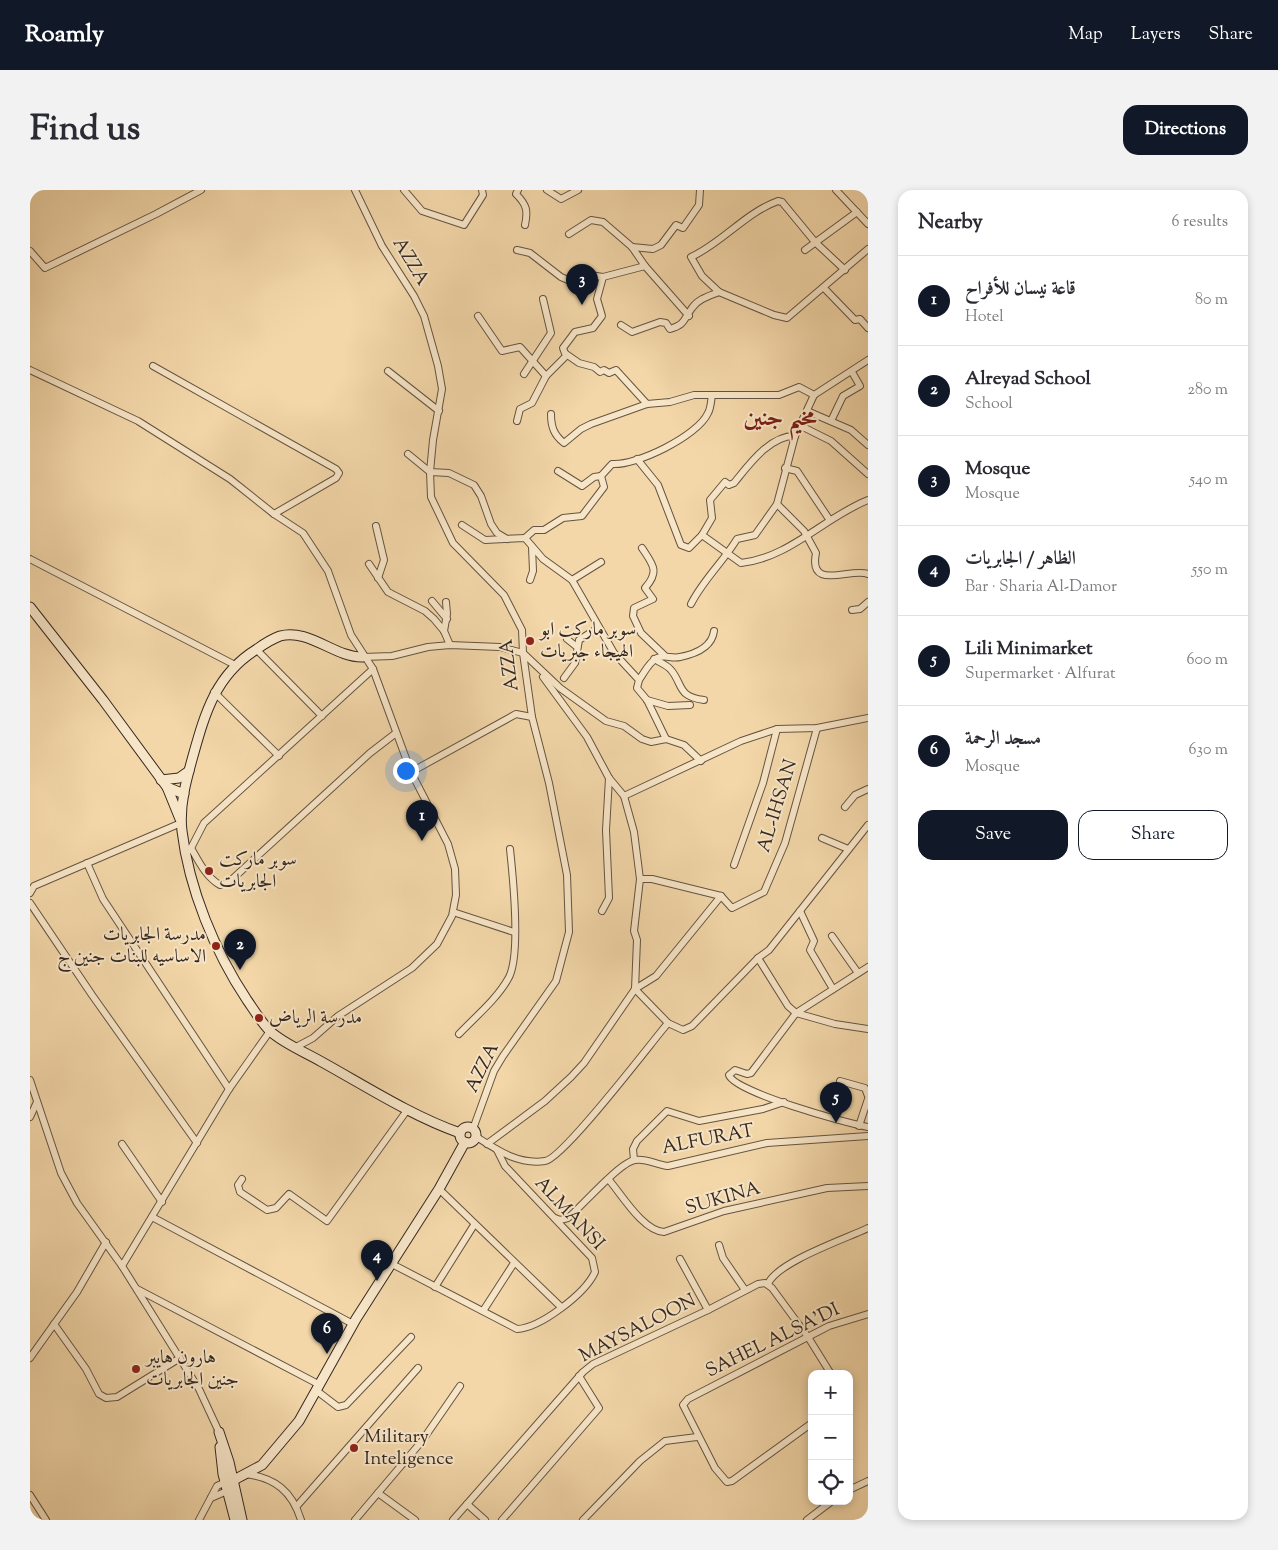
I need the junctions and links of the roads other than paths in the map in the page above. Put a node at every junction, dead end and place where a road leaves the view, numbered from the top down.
1 (201, 190) edge
2 (355, 190) edge
3 (404, 190) edge
4 (482, 190) edge
5 (518, 190) edge
6 (547, 190) edge
7 (578, 190) edge
8 (700, 190) edge
9 (836, 190) edge
10 (857, 212) junction
11 (868, 224) edge
12 (525, 225) dead end
13 (569, 234) dead end
14 (815, 242) junction
15 (632, 247) junction
16 (517, 250) dead end
17 (805, 250) dead end
18 (868, 250) edge
19 (30, 252) edge
20 (645, 266) junction
21 (845, 270) junction
22 (603, 277) junction
23 (824, 288) junction
24 (719, 292) junction
25 (543, 299) dead end
26 (478, 316) dead end
27 (689, 316) junction
28 (621, 324) dead end
29 (868, 328) edge
30 (566, 354) junction
31 (868, 360) edge
32 (534, 362) junction
33 (153, 366) dead end
34 (30, 370) edge
35 (388, 371) dead end
36 (852, 372) junction
37 (524, 374) dead end
38 (546, 376) junction
39 (712, 394) junction
40 (814, 395) junction
41 (646, 404) junction
42 (439, 411) junction
43 (806, 411) junction
44 (551, 414) dead end
45 (517, 421) dead end
46 (831, 421) junction
47 (799, 425) junction
48 (794, 436) junction
49 (868, 444) edge
50 (408, 454) dead end
51 (637, 459) junction
52 (785, 468) junction
53 (558, 471) dead end
54 (430, 472) junction
55 (868, 474) edge
56 (601, 476) junction
57 (868, 500) edge
58 (777, 504) junction
59 (274, 514) junction
60 (829, 519) junction
61 (462, 525) dead end
62 (376, 526) dead end
63 (702, 535) junction
64 (807, 537) junction
65 (525, 538) junction
66 (507, 539) junction
67 (532, 546) junction
68 (642, 548) dead end
69 (728, 554) junction
70 (30, 559) edge
71 (602, 562) dead end
72 (369, 564) dead end
73 (868, 574) edge
74 (378, 578) junction
75 (530, 580) dead end
76 (572, 580) junction
77 (432, 601) dead end
78 (446, 602) dead end
79 (868, 602) edge
80 (691, 604) dead end
81 (30, 607) edge
82 (852, 610) dead end
83 (447, 618) junction
84 (598, 628) junction
85 (444, 631) junction
86 (714, 631) dead end
87 (567, 639) dead end
88 (450, 645) junction
89 (577, 647) junction
90 (256, 649) junction
91 (523, 653) junction
92 (664, 655) junction
93 (363, 657) junction
94 (654, 659) junction
95 (235, 665) junction
96 (373, 669) junction
97 (564, 678) dead end
98 (639, 680) junction
99 (214, 692) junction
100 (647, 700) junction
101 (704, 700) dead end
102 (690, 705) dead end
103 (322, 716) junction
104 (532, 717) junction
105 (868, 718) edge
106 (817, 728) junction
107 (777, 729) junction
108 (396, 733) junction
109 (666, 739) junction
110 (279, 756) junction
111 (701, 761) junction
112 (189, 770) junction
113 (411, 772) junction
114 (609, 778) junction
115 (164, 783) junction
116 (868, 789) edge
117 (184, 792) junction
118 (624, 796) junction
119 (845, 807) dead end
120 (181, 823) junction
121 (868, 825) edge
122 (822, 838) dead end
123 (510, 849) dead end
124 (848, 849) junction
125 (189, 852) junction
126 (87, 863) junction
127 (734, 865) dead end
128 (640, 879) junction
129 (30, 893) edge
130 (721, 896) junction
131 (30, 903) edge
132 (602, 911) dead end
133 (800, 911) junction
134 (453, 912) junction
135 (514, 932) junction
136 (832, 936) dead end
137 (758, 958) junction
138 (868, 967) edge
139 (858, 973) junction
140 (635, 988) junction
141 (833, 989) junction
142 (796, 1012) junction
143 (668, 1023) junction
144 (868, 1029) edge
145 (270, 1031) junction
146 (459, 1034) dead end
147 (296, 1047) junction
148 (30, 1080) edge
149 (840, 1081) dead end
150 (229, 1089) junction
151 (868, 1098) edge
152 (37, 1102) junction
153 (784, 1102) junction
154 (408, 1109) junction
155 (30, 1117) edge
156 (859, 1126) junction
157 (868, 1128) edge
158 (460, 1133) junction
159 (474, 1133) junction
160 (868, 1136) edge
161 (465, 1142) junction
162 (197, 1143) junction
163 (122, 1144) dead end
164 (487, 1144) junction
165 (497, 1150) junction
166 (634, 1160) junction
167 (242, 1179) dead end
168 (609, 1180) junction
169 (868, 1186) edge
170 (438, 1189) junction
171 (162, 1202) junction
172 (549, 1214) junction
173 (152, 1217) junction
174 (474, 1225) junction
175 (868, 1228) edge
176 (106, 1242) junction
177 (719, 1245) dead end
178 (680, 1259) dead end
179 (390, 1263) junction
180 (514, 1263) junction
181 (122, 1266) junction
182 (768, 1284) junction
183 (434, 1287) junction
184 (137, 1288) junction
185 (745, 1290) junction
186 (561, 1307) junction
187 (708, 1310) junction
188 (482, 1312) junction
189 (868, 1314) edge
190 (54, 1324) junction
191 (353, 1324) junction
192 (411, 1337) dead end
193 (808, 1337) junction
194 (30, 1358) edge
195 (180, 1358) junction
196 (418, 1368) dead end
197 (829, 1370) edge
198 (579, 1376) junction
199 (460, 1386) dead end
200 (318, 1388) junction
201 (808, 1426) edge
202 (219, 1432) joint
203 (697, 1437) junction
204 (246, 1474) junction
205 (228, 1481) junction
206 (868, 1481) edge
207 (853, 1488) edge
208 (227, 1491) junction
209 (378, 1493) junction
210 (30, 1495) edge
211 (211, 1498) junction
212 (467, 1504) junction
213 (827, 1505) edge
214 (296, 1508) junction
215 (46, 1520) edge
216 (198, 1520) edge
217 (234, 1520) edge
218 (242, 1520) edge
219 (301, 1520) edge
220 (355, 1520) edge
221 (416, 1520) edge
222 (453, 1520) edge
223 (485, 1520) edge
224 (502, 1520) edge
225 (583, 1520) edge
226 (807, 1520) edge

1 - 19 street
2 - 42 street, AZZA
3 - 4 street
5 - 12 street
6 - 7 street
8 - 15 street
9 - 10 street
10 - 11 street
10 - 14 street
13 - 15 street
14 - 17 street
14 - 21 street
14 - 24 street
15 - 20 street
16 - 22 street
18 - 21 street
20 - 22 street
20 - 27 street
21 - 23 street
22 - 30 street
23 - 24 street
23 - 29 street
24 - 27 street
25 - 32 street
26 - 32 street
27 - 28 street
30 - 38 street
30 - 41 street
31 - 36 street
32 - 37 street
32 - 38 street
33 - 59 street
34 - 59 street
35 - 42 street
36 - 40 street
36 - 46 street
38 - 45 street
39 - 40 street
39 - 41 street
39 - 51 street
40 - 43 street
41 - 44 street
42 - 54 street, AZZA
43 - 46 street
43 - 47 street
46 - 49 street
47 - 48 street
47 - 55 street
48 - 52 street
48 - 63 street
50 - 54 street
51 - 56 street
51 - 63 street
52 - 58 street
52 - 60 street
53 - 56 street
54 - 66 street
54 - 91 street, AZZA
56 - 65 street
57 - 60 street
58 - 64 street
58 - 69 street
59 - 93 street
60 - 64 street
61 - 66 street
62 - 74 street
63 - 69 street
64 - 69 street
64 - 73 street
65 - 66 street
65 - 67 street
67 - 75 street
67 - 76 street
68 - 92 street
69 - 80 street
70 - 95 street
71 - 76 street
72 - 74 street
74 - 85 street
76 - 84 street
77 - 83 street
78 - 83 street
79 - 82 street
81 - 115 street
83 - 85 street
84 - 89 street
84 - 98 street
85 - 88 street
86 - 92 street
87 - 89 street
88 - 91 street
88 - 93 street
89 - 97 street
90 - 93 street
90 - 95 street
90 - 103 street
91 - 104 street, AZZA
91 - 109 street
91 - 114 street
92 - 94 street
93 - 96 street
94 - 98 street
94 - 101 street
95 - 99 street
96 - 103 street
96 - 108 street
98 - 100 street
99 - 110 street
99 - 112 street
100 - 102 street
100 - 109 street
103 - 110 street
104 - 113 street
104 - 159 street, AZZA
105 - 106 street
106 - 107 street
106 - 130 street, AL-IHSAN
107 - 111 street
107 - 127 street
108 - 113 street
108 - 125 street
109 - 111 street
110 - 125 street
111 - 118 street
112 - 115 street
112 - 117 street
113 - 134 street
114 - 118 street
114 - 132 street
115 - 117 street
115 - 120 street
116 - 119 street
117 - 120 street
118 - 128 street
120 - 125 street
120 - 126 street
121 - 124 street
122 - 124 street
123 - 135 street
124 - 133 street
125 - 145 street
126 - 129 street
126 - 150 street
128 - 130 street
128 - 140 street
130 - 140 street
131 - 162 street
133 - 137 street
133 - 141 street
134 - 135 street
134 - 147 street
135 - 146 street
136 - 139 street
137 - 142 street
137 - 143 street
138 - 139 street
139 - 141 street
140 - 143 street
140 - 164 street
141 - 142 street
142 - 144 street
142 - 153 street
143 - 165 street
145 - 147 street
145 - 150 street
147 - 154 street
148 - 152 street
149 - 151 street
150 - 162 street
151 - 156 street
152 - 155 street
152 - 176 street
153 - 156 street
153 - 166 street
154 - 158 street
154 - 167 street
156 - 157 street
158 - 159 street
158 - 161 street
159 - 161 street
159 - 164 street
160 - 166 street, ALFURAT
161 - 170 street
162 - 171 street
163 - 171 street
164 - 165 street
165 - 172 street, ALMANSI
166 - 168 street
168 - 169 street, SUKINA
168 - 172 street
170 - 174 street
170 - 179 street
171 - 173 street
172 - 186 street, ALMANSI
173 - 181 street
173 - 191 street
174 - 180 street
174 - 183 street
175 - 182 street
176 - 181 street
176 - 190 street
177 - 185 street
178 - 187 street
179 - 183 street, ALMANSI
179 - 191 street
180 - 186 street
180 - 188 street
181 - 184 street
182 - 185 street, MAYSALOON
182 - 193 street
183 - 188 street, ALMANSI
184 - 195 street
184 - 200 street
185 - 187 street, MAYSALOON
186 - 188 street, ALMANSI
187 - 198 street, MAYSALOON
189 - 193 street, SAHEL ALSA'DI
190 - 194 street
190 - 195 street
191 - 200 street
192 - 200 street
193 - 197 street
193 - 203 street, SAHEL ALSA'DI
195 - 202 street
196 - 214 street
198 - 212 street, MAYSALOON
198 - 224 street
199 - 209 street
200 - 204 street
201 - 203 street
202 - 205 street
203 - 225 street
204 - 205 street
204 - 214 street
205 - 208 street
205 - 211 street
205 - 218 street
206 - 207 street
208 - 211 street
208 - 217 street
209 - 220 street
209 - 221 street
210 - 215 street
211 - 216 street
212 - 222 street, MAYSALOON
212 - 223 street
213 - 226 street
214 - 219 street

